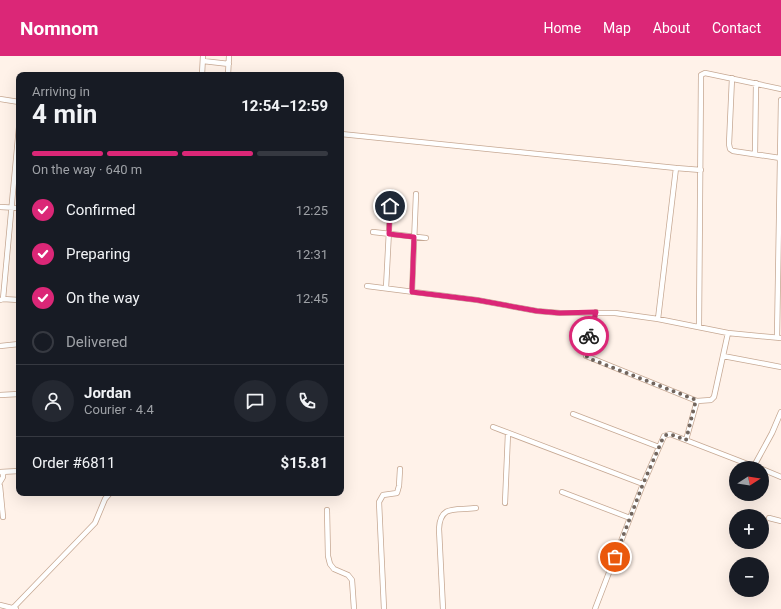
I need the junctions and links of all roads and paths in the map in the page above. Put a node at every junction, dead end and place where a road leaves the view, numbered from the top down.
1 (229, 56) edge
2 (203, 59) edge
3 (228, 64) junction
4 (202, 72) edge
5 (228, 72) edge
6 (732, 78) junction
7 (756, 83) junction
8 (781, 89) edge
9 (0, 100) edge
10 (781, 100) edge
11 (16, 102) edge
12 (344, 134) edge
13 (755, 154) junction
14 (780, 158) junction
15 (16, 161) edge
16 (676, 168) junction
17 (701, 170) junction
18 (391, 192) dead end
19 (416, 194) dead end
20 (780, 203) edge
21 (0, 207) edge
22 (12, 208) junction
23 (16, 208) edge
24 (373, 232) dead end
25 (389, 234) junction
26 (414, 237) junction
27 (426, 238) dead end
28 (780, 244) edge
29 (780, 279) edge
30 (367, 286) dead end
31 (386, 288) junction
32 (412, 292) junction
33 (1, 300) edge
34 (16, 300) edge
35 (596, 312) junction
36 (658, 319) junction
37 (699, 327) junction
38 (728, 333) junction
39 (779, 338) edge
40 (16, 344) edge
41 (0, 346) edge
42 (722, 356) junction
43 (781, 367) edge
44 (16, 394) edge
45 (0, 395) edge
46 (696, 400) junction
47 (781, 412) edge
48 (573, 414) dead end
49 (493, 427) dead end
50 (508, 433) junction
51 (686, 440) junction
52 (659, 447) junction
53 (740, 461) edge
54 (759, 461) edge
55 (400, 469) dead end
56 (16, 471) edge
57 (2, 472) edge
58 (769, 472) edge
59 (781, 477) edge
60 (0, 482) edge
61 (643, 484) junction
62 (0, 486) edge
63 (562, 492) dead end
64 (108, 496) edge
65 (505, 503) dead end
66 (476, 508) dead end
67 (326, 510) dead end
68 (3, 517) dead end
69 (630, 518) junction
70 (769, 518) dead end
71 (781, 521) edge
72 (0, 605) edge
73 (15, 609) edge
74 (354, 609) edge
75 (384, 609) edge
76 (443, 609) edge
77 (595, 609) edge

1 - 3 street
2 - 3 street
2 - 4 street
3 - 5 street
6 - 7 street
6 - 13 street
6 - 17 street
7 - 8 street
7 - 13 street
9 - 11 street
10 - 14 street
12 - 16 street
13 - 14 street
14 - 20 street
15 - 22 street
16 - 17 street
16 - 36 street
17 - 37 street
18 - 25 street
19 - 26 street
20 - 28 street
21 - 22 street
22 - 23 street
22 - 33 street
24 - 25 street
25 - 26 street
25 - 31 street
26 - 27 street
26 - 32 street
28 - 29 street
29 - 39 street
30 - 31 street
31 - 32 street
32 - 35 street
33 - 34 street
35 - 36 street
35 - 46 street
36 - 37 street
37 - 38 street
38 - 39 street
38 - 42 street
40 - 41 street
42 - 43 street
42 - 46 street
44 - 45 street
46 - 51 street
47 - 54 street
48 - 52 street
49 - 50 street
50 - 61 street
50 - 65 street
51 - 52 street
51 - 53 street
52 - 61 street
55 - 75 street
56 - 57 street
57 - 60 street
58 - 59 street
61 - 69 street
62 - 68 street
63 - 69 street
64 - 73 street
66 - 76 street
67 - 74 street
69 - 77 street
70 - 71 street
72 - 73 street

